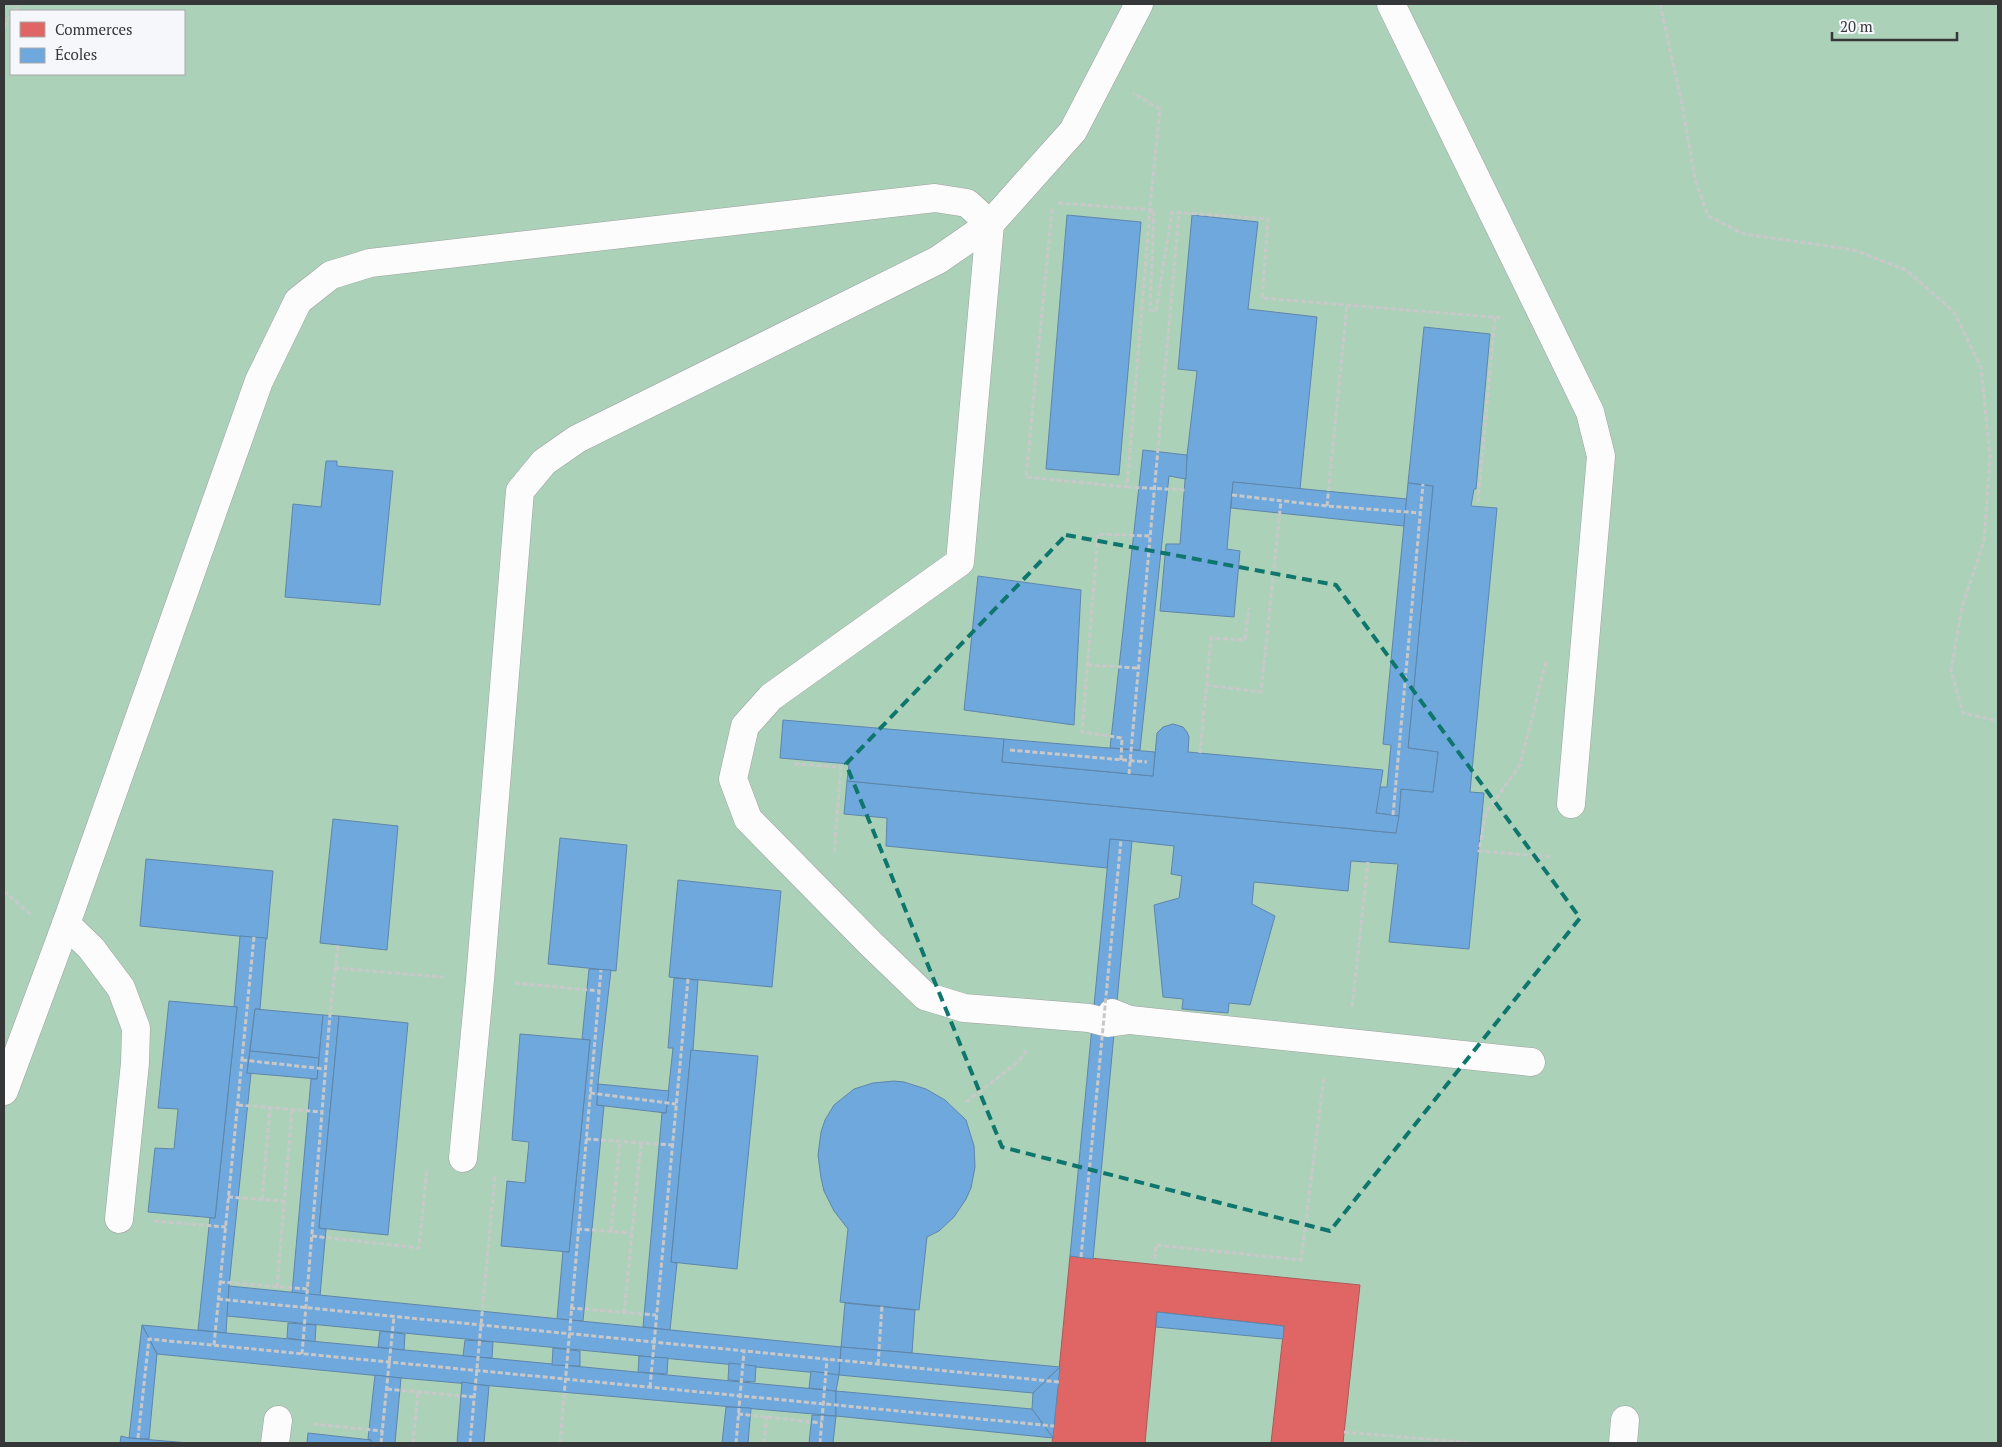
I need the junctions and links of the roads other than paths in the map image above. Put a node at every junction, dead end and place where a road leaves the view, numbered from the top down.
1 (1139, 4) edge
2 (1391, 4) edge
3 (990, 224) junction
4 (1571, 804) dead end
5 (66, 924) junction
6 (1531, 1062) dead end
7 (4, 1091) edge
8 (463, 1158) road end
9 (119, 1219) road end

1 - 3 lane
2 - 4 lane
3 - 5 lane
3 - 6 lane
3 - 8 lane
5 - 7 lane
5 - 9 lane

